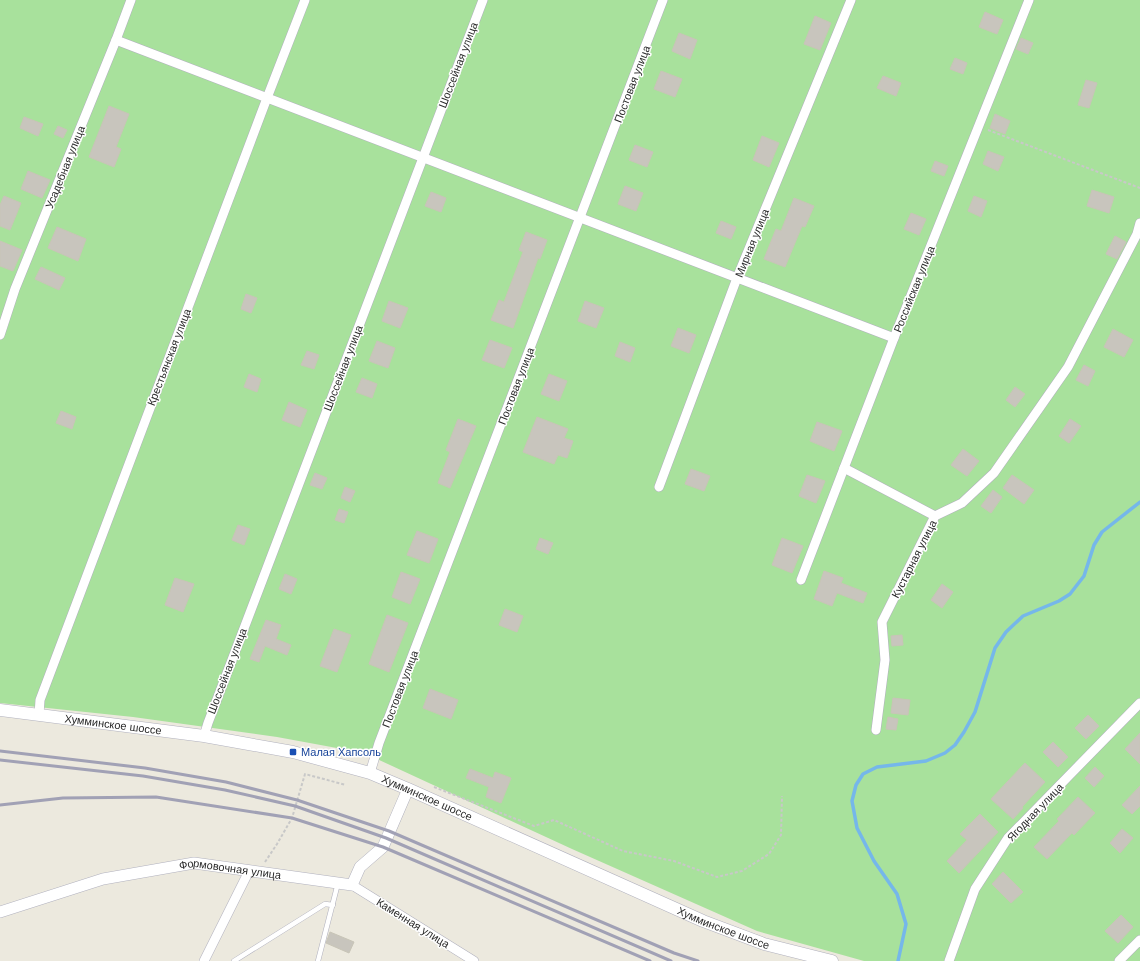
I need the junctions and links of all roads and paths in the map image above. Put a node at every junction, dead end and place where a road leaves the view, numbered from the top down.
1 (131, 0) edge
2 (305, 0) edge
3 (483, 0) edge
4 (663, 0) edge
5 (851, 0) edge
6 (1029, 0) edge
7 (116, 40) junction
8 (266, 98) junction
9 (979, 126) junction
10 (423, 158) junction
11 (1140, 188) edge
12 (581, 218) junction
13 (1140, 223) edge
14 (737, 278) junction
15 (0, 334) edge
16 (894, 338) junction
17 (844, 468) junction
18 (659, 488) dead end
19 (935, 516) junction
20 (801, 580) dead end
21 (1140, 703) edge
22 (0, 710) edge
23 (39, 715) junction
24 (876, 730) dead end
25 (204, 736) junction
26 (370, 773) junction
27 (346, 785) dead end
28 (432, 786) dead end
29 (408, 789) junction
30 (782, 796) dead end
31 (253, 871) junction
32 (338, 883) junction
33 (352, 885) junction
34 (333, 905) junction
35 (0, 912) edge
36 (1140, 940) edge
37 (204, 961) edge
38 (234, 961) edge
39 (318, 961) edge
40 (474, 961) edge
41 (832, 961) edge
42 (949, 961) edge
43 (1119, 961) edge

1 - 7 street, Усадебная улица
2 - 8 street, Крестьянская улица
3 - 10 street, Шоссейная улица
4 - 12 street, Постовая улица
5 - 14 street, Мирная улица
6 - 9 street, Российская улица
7 - 8 street
7 - 15 street, Усадебная улица
8 - 10 street
8 - 23 street, Крестьянская улица
9 - 11 path
9 - 16 street, Российская улица
10 - 12 street
10 - 25 street, Шоссейная улица
12 - 14 street
12 - 26 street, Постовая улица
13 - 19 street, Кустарная улица
14 - 16 street
14 - 18 street, Мирная улица
16 - 17 street, Российская улица
17 - 19 street
17 - 20 street, Российская улица
19 - 24 street, Кустарная улица
21 - 42 street, Ягодная улица
22 - 23 main road, Хумминское шоссе
23 - 25 main road, Хумминское шоссе
25 - 26 main road, Хумминское шоссе
26 - 29 main road, Хумминское шоссе
27 - 31 path
28 - 30 path
29 - 33 street
29 - 41 main road, Хумминское шоссе
31 - 32 street, Формовочная улица
31 - 35 street, Формовочная улица
31 - 37 street
32 - 33 street, Формовочная улица
32 - 34 lane
33 - 40 street, Каменная улица
34 - 38 lane
34 - 39 lane
36 - 43 street

